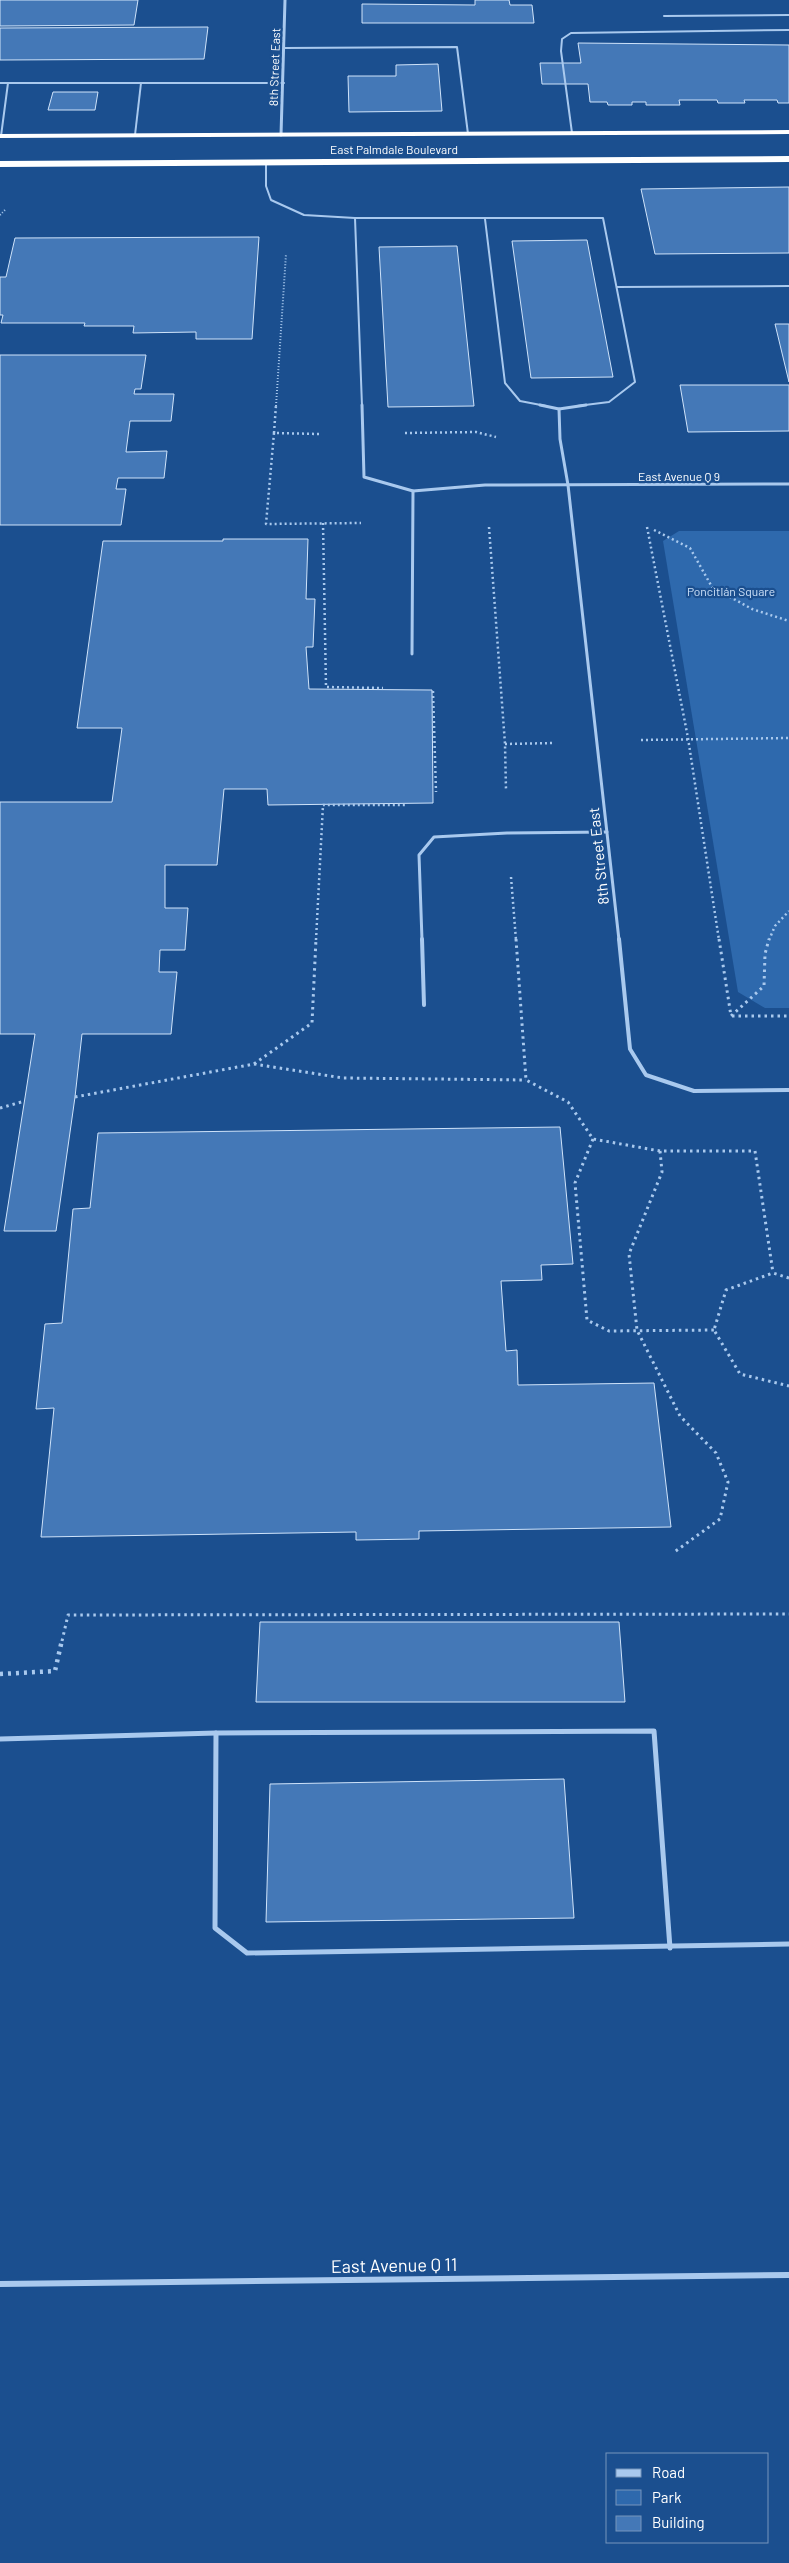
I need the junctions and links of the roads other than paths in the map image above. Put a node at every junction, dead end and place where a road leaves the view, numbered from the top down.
1 (285, 0) edge
2 (789, 15) edge
3 (664, 16) dead end
4 (789, 30) edge
5 (285, 48) junction
6 (0, 83) edge
7 (8, 83) junction
8 (141, 83) junction
9 (284, 83) junction
10 (789, 132) edge
11 (572, 133) junction
12 (468, 134) junction
13 (135, 135) junction
14 (281, 135) junction
15 (0, 136) edge
16 (789, 159) edge
17 (266, 162) junction
18 (0, 164) edge
19 (356, 218) junction
20 (486, 219) junction
21 (789, 286) edge
22 (617, 287) junction
23 (559, 409) junction
24 (789, 484) edge
25 (568, 485) junction
26 (413, 491) junction
27 (412, 654) dead end
28 (607, 832) junction
29 (424, 1004) dead end
30 (789, 1090) edge
31 (216, 1733) junction
32 (0, 1739) edge
33 (789, 1944) edge
34 (670, 1948) junction
35 (789, 2276) edge
36 (0, 2284) edge

1 - 5 street, 8th Street East
2 - 3 lane
4 - 11 lane
5 - 9 street, 8th Street East
5 - 12 lane
6 - 7 lane
7 - 8 lane
7 - 15 lane
8 - 9 lane
8 - 13 lane
9 - 14 street, 8th Street East
10 - 11 highway, East Palmdale Boulevard
11 - 12 highway, East Palmdale Boulevard
12 - 14 highway, East Palmdale Boulevard
13 - 14 highway, East Palmdale Boulevard
13 - 15 highway, East Palmdale Boulevard
16 - 17 highway, East Palmdale Boulevard
17 - 18 highway, East Palmdale Boulevard
17 - 19 lane
19 - 20 lane
19 - 26 lane
20 - 22 lane
20 - 23 lane
21 - 22 lane
22 - 23 lane
23 - 25 lane, 8th Street East
24 - 25 lane, East Avenue Q 9
25 - 26 lane, East Avenue Q 9
25 - 28 lane, 8th Street East
26 - 27 lane
28 - 29 lane
28 - 30 lane, 8th Street East
31 - 32 lane
31 - 34 lane
31 - 34 lane
33 - 34 lane
35 - 36 street, East Avenue Q 11

